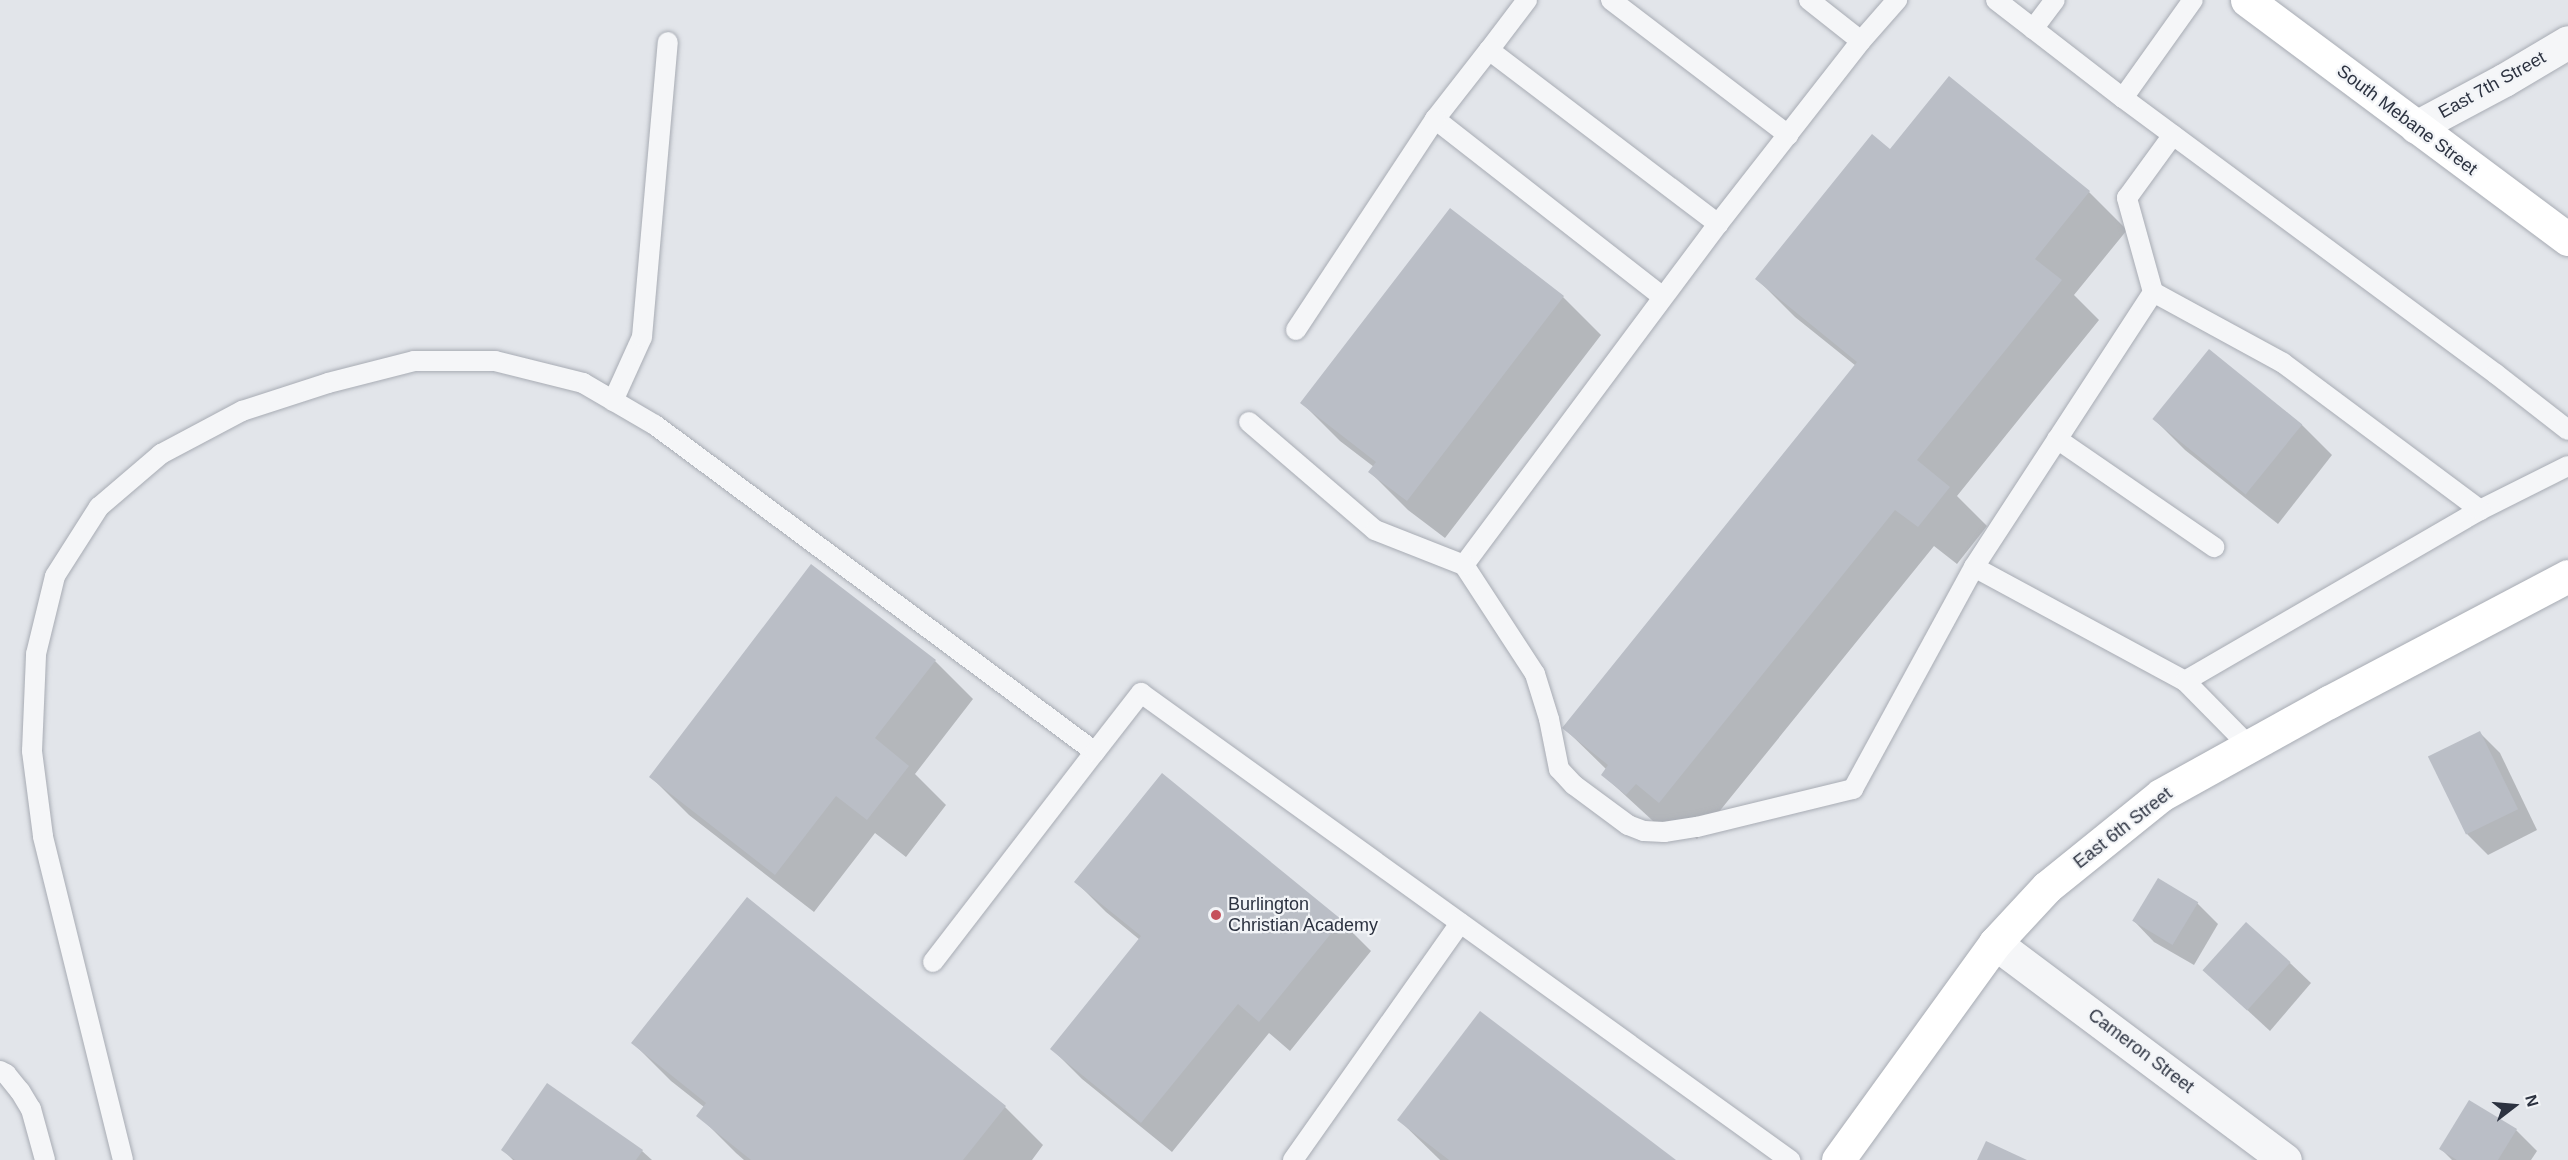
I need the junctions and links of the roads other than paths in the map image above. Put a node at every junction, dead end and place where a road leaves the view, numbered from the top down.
1 (1527, 0) edge
2 (1611, 0) edge
3 (1809, 0) edge
4 (1897, 0) edge
5 (1996, 0) edge
6 (2055, 0) edge
7 (2193, 0) edge
8 (2247, 0) edge
9 (2033, 29) junction
10 (1861, 41) junction
11 (668, 42) dead end
12 (2568, 42) edge
13 (1489, 50) junction
14 (2123, 98) junction
15 (1435, 119) junction
16 (2416, 127) junction
17 (1788, 135) junction
18 (2173, 135) junction
19 (1718, 224) junction
20 (2568, 239) edge
21 (2153, 292) junction
22 (1663, 297) junction
23 (1296, 330) dead end
24 (613, 401) junction
25 (1249, 422) dead end
26 (2568, 430) edge
27 (2057, 439) junction
28 (2568, 466) edge
29 (2480, 510) junction
30 (2214, 547) dead end
31 (1464, 565) junction
32 (1974, 567) junction
33 (2568, 576) edge
34 (2185, 681) junction
35 (2249, 746) junction
36 (1095, 752) junction
37 (1460, 923) junction
38 (1995, 943) junction
39 (933, 962) dead end
40 (0, 1071) edge
41 (45, 1160) edge
42 (123, 1160) edge
43 (1293, 1160) edge
44 (1790, 1160) edge
45 (1838, 1160) edge
46 (2285, 1160) edge

1 - 13 lane
2 - 17 lane
3 - 10 lane
4 - 10 lane
5 - 9 lane
6 - 9 lane
7 - 14 lane
8 - 16 street, South Mebane Street
9 - 14 lane
10 - 17 lane
11 - 24 lane
12 - 16 street, East 7th Street
13 - 15 lane
13 - 19 lane
14 - 18 lane
15 - 22 lane
15 - 23 lane
16 - 20 street, South Mebane Street
17 - 19 lane
18 - 21 lane
18 - 26 lane
19 - 22 lane
21 - 27 lane
21 - 29 lane
22 - 31 lane
24 - 36 lane
24 - 42 lane
25 - 31 lane
27 - 30 lane
27 - 32 lane
28 - 29 lane
29 - 34 lane
31 - 32 lane
32 - 34 lane
33 - 35 street, East 6th Street
34 - 35 lane
35 - 38 street, East 6th Street
36 - 37 lane
36 - 39 lane
37 - 43 lane
37 - 44 lane
38 - 45 street, East 6th Street
38 - 46 street, Cameron Street
40 - 41 lane

